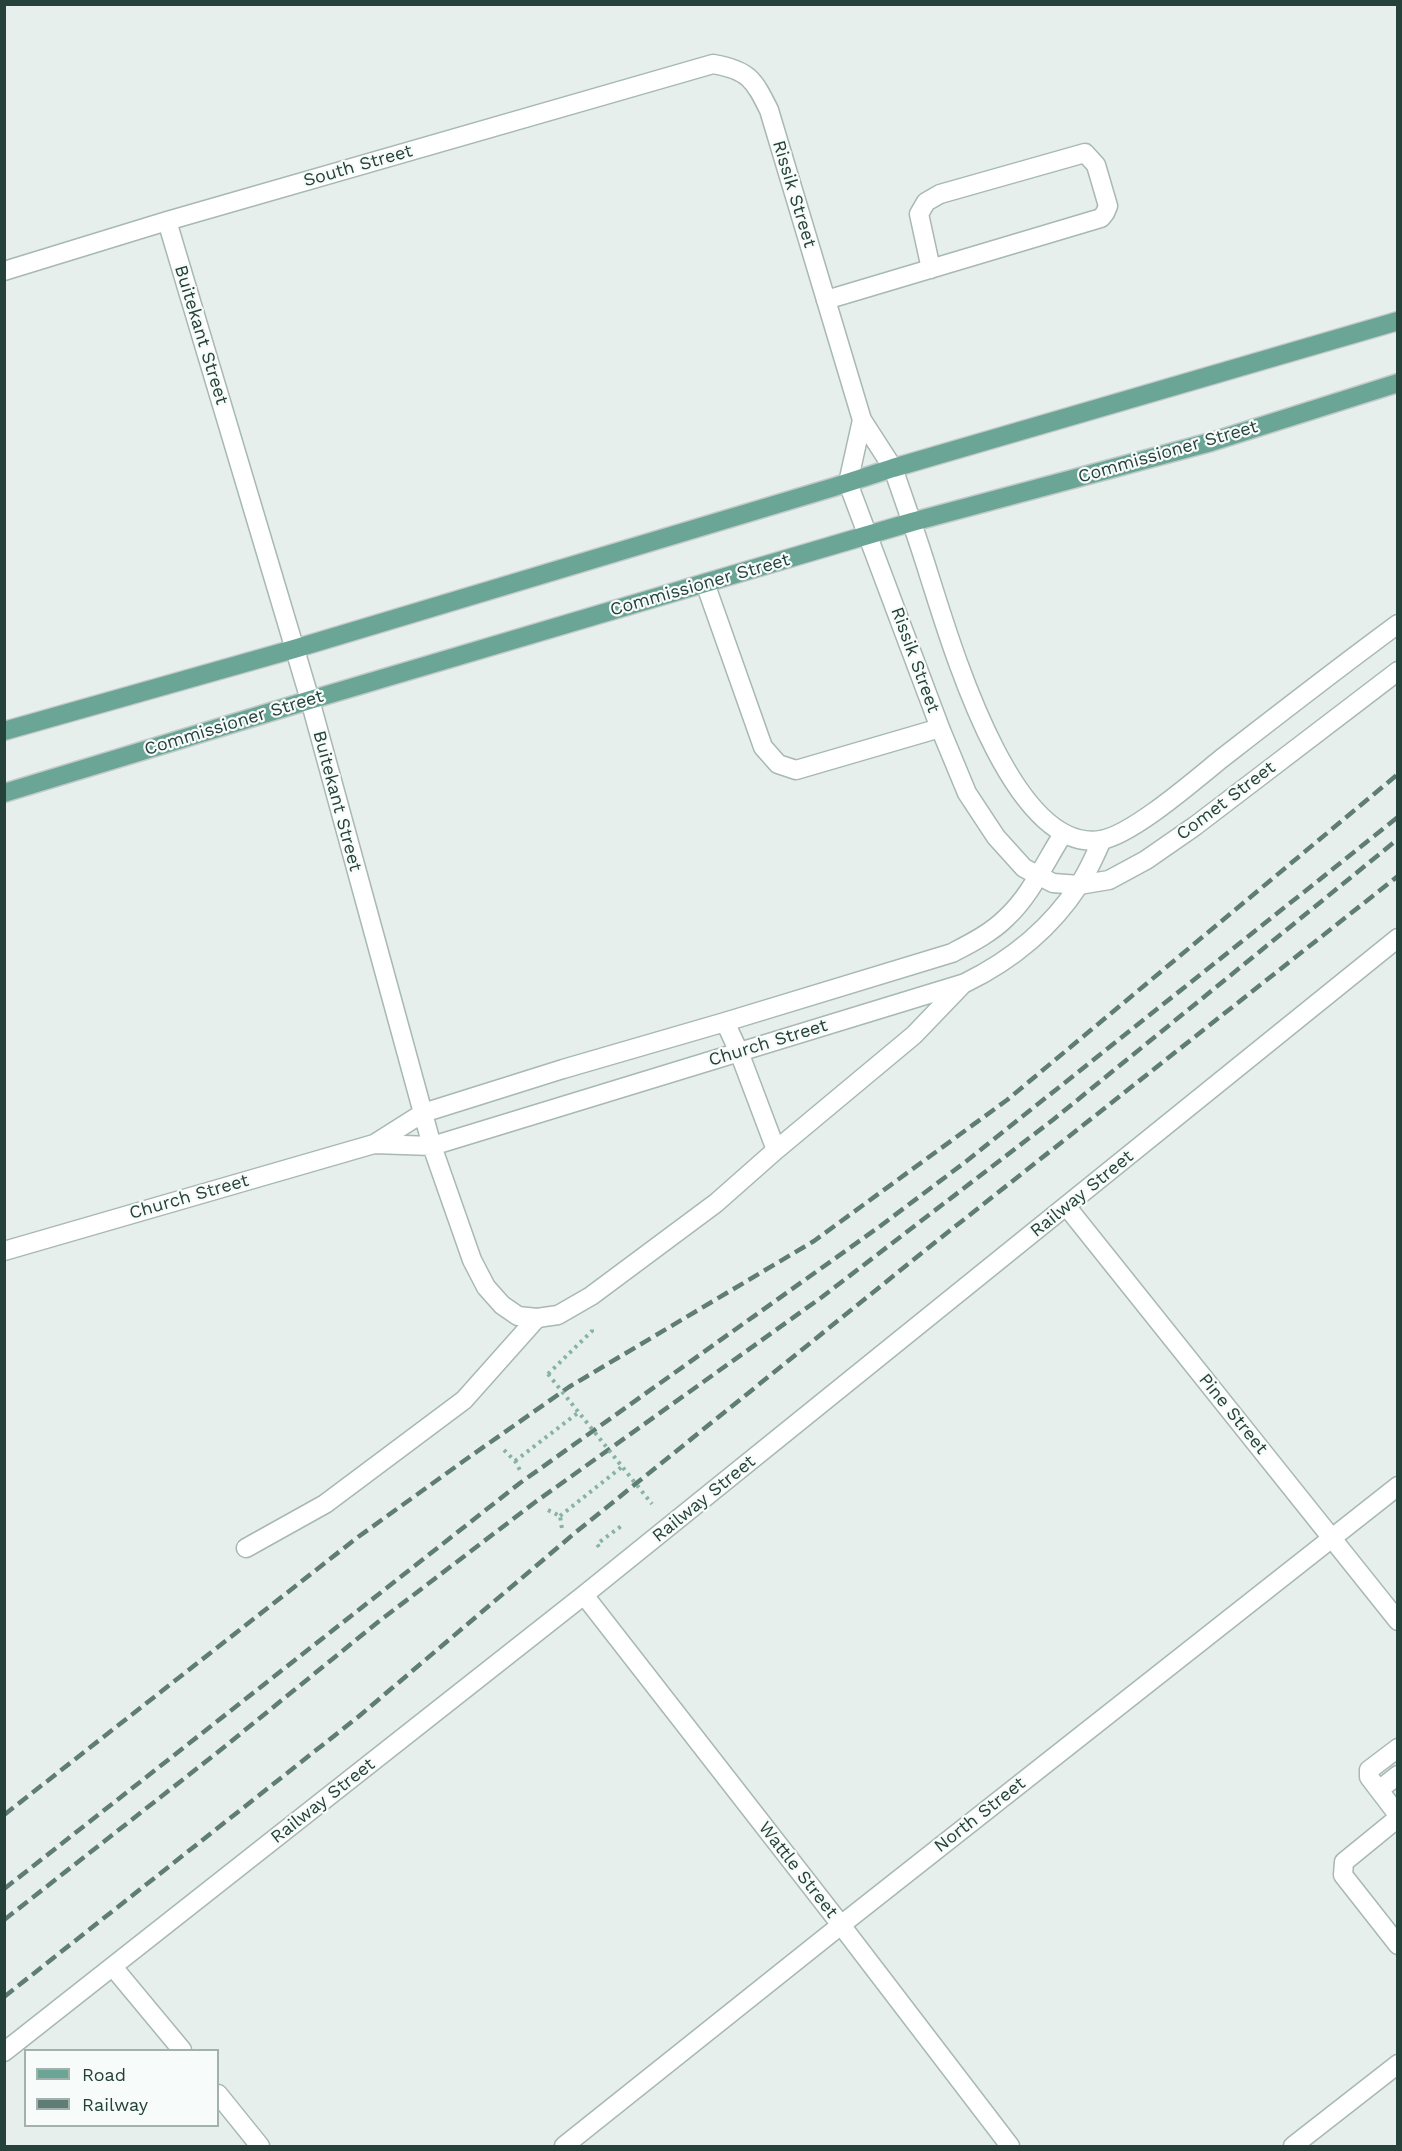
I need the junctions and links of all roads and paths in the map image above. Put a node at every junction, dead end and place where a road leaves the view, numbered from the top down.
1 (713, 64) joint
2 (167, 221) junction
3 (930, 269) junction
4 (4, 271) edge
5 (826, 300) junction
6 (1398, 321) edge
7 (1398, 383) edge
8 (862, 420) junction
9 (893, 468) junction
10 (848, 483) junction
11 (912, 522) junction
12 (868, 536) junction
13 (705, 583) junction
14 (1398, 624) edge
15 (294, 649) junction
16 (1398, 671) edge
17 (310, 700) junction
18 (940, 728) junction
19 (4, 731) edge
20 (4, 793) edge
21 (1063, 834) junction
22 (1102, 840) junction
23 (1038, 875) junction
24 (1079, 885) junction
25 (1398, 938) edge
26 (965, 983) junction
27 (725, 1022) junction
28 (739, 1052) junction
29 (423, 1113) junction
30 (374, 1144) junction
31 (432, 1146) junction
32 (776, 1150) junction
33 (1067, 1207) junction
34 (4, 1251) edge
35 (537, 1318) junction
36 (592, 1331) dead end
37 (579, 1412) junction
38 (504, 1450) dead end
39 (515, 1461) junction
40 (623, 1466) junction
41 (521, 1472) dead end
42 (1398, 1486) edge
43 (652, 1504) dead end
44 (548, 1510) dead end
45 (560, 1516) junction
46 (562, 1529) dead end
47 (1332, 1538) junction
48 (246, 1548) dead end
49 (584, 1594) junction
50 (1398, 1621) edge
51 (1398, 1748) edge
52 (1398, 1775) edge
53 (1379, 1790) junction
54 (1398, 1816) edge
55 (841, 1925) junction
56 (1398, 1946) edge
57 (113, 1967) junction
58 (181, 2049) edge
59 (4, 2052) edge
60 (1398, 2064) edge
61 (219, 2095) edge
62 (260, 2146) edge
63 (564, 2146) edge
64 (1010, 2146) edge
65 (1293, 2146) edge

1 - 2 street, South Street
1 - 5 street, Rissik Street
2 - 4 street, South Street
2 - 15 street, Buitekant Street
3 - 3 street
3 - 5 street
5 - 8 street, Rissik Street
6 - 9 main road
7 - 11 main road, Commissioner Street
8 - 9 street, Rissik Street
8 - 10 street, Rissik Street
9 - 10 main road
9 - 11 street, Rissik Street
10 - 12 street, Rissik Street
10 - 15 main road
11 - 12 main road, Commissioner Street
11 - 21 street, Rissik Street
12 - 13 main road, Commissioner Street
12 - 18 street, Rissik Street
13 - 17 main road, Commissioner Street
13 - 18 street
14 - 22 street, Comet Street
15 - 17 street, Buitekant Street
15 - 19 main road
16 - 24 street, Comet Street
17 - 20 main road, Commissioner Street
17 - 29 street, Buitekant Street
18 - 23 street, Rissik Street
21 - 22 street, Rissik Street
21 - 23 street, Church Street
22 - 24 street, Church Street
23 - 24 street, Comet Street
23 - 27 street, Church Street
24 - 26 street, Church Street
25 - 33 street, Railway Street
26 - 28 street, Church Street
26 - 32 street
27 - 28 street
27 - 29 street, Church Street
28 - 31 street, Church Street
28 - 32 street
29 - 30 street, Church Street
29 - 31 street, Buitekant Street
30 - 31 street, Church Street
30 - 34 street, Church Street
31 - 35 street, Buitekant Street
32 - 35 street
33 - 47 street, Pine Street
33 - 49 street, Railway Street
35 - 48 street
36 - 37 path, bridge
37 - 39 path
37 - 40 path, bridge
38 - 39 path
39 - 41 path
40 - 43 path, bridge
40 - 45 path
42 - 47 street, North Street
44 - 45 path
45 - 46 path
47 - 50 street, Pine Street
47 - 55 street, North Street
49 - 55 street, Wattle Street
49 - 57 street, Railway Street
51 - 53 street
52 - 53 street
53 - 54 street
54 - 56 street
55 - 63 street, North Street
55 - 64 street, Wattle Street
57 - 58 street
57 - 59 street, Railway Street
60 - 65 street
61 - 62 street

